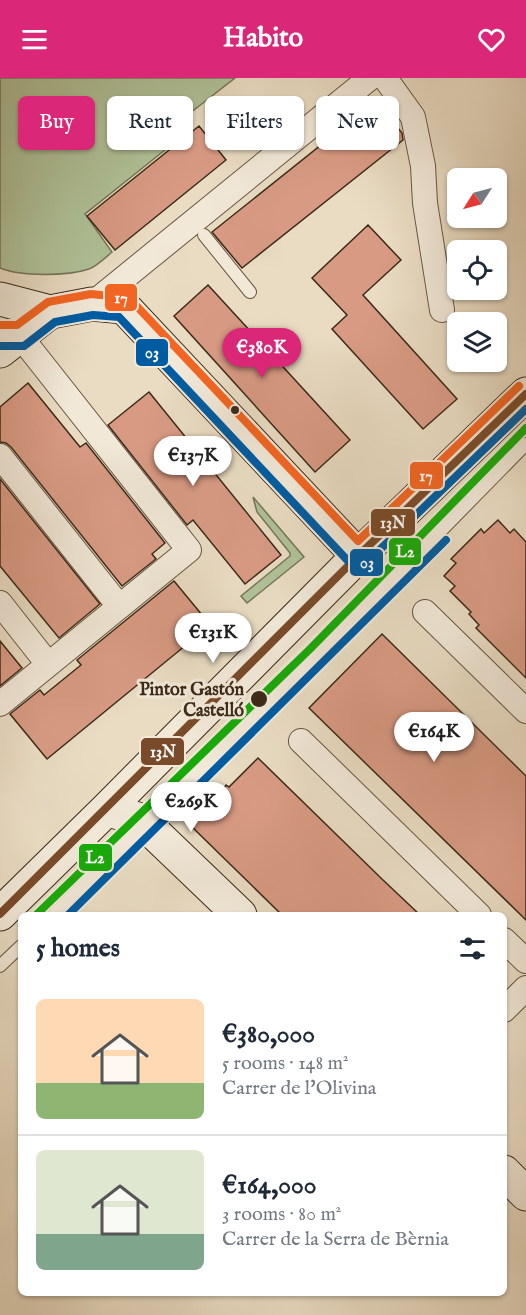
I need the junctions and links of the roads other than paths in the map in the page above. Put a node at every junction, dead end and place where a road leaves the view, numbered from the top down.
1 (370, 78) edge
2 (385, 78) edge
3 (204, 235) dead end
4 (250, 292) dead end
5 (0, 298) edge
6 (92, 304) junction
7 (442, 310) dead end
8 (50, 312) junction
9 (7, 341) edge
10 (526, 394) edge
11 (526, 444) edge
12 (0, 456) edge
13 (358, 556) junction
14 (0, 603) edge
15 (119, 606) junction
16 (425, 612) dead end
17 (48, 664) junction
18 (0, 704) edge
19 (526, 711) edge
20 (300, 741) dead end
21 (107, 809) junction
22 (146, 824) junction
23 (55, 912) edge
24 (237, 912) edge
25 (476, 912) edge
26 (0, 914) edge
27 (507, 943) edge
28 (18, 949) edge
29 (526, 961) edge
30 (0, 966) edge
31 (526, 988) edge
32 (507, 1007) edge
33 (507, 1175) edge
34 (526, 1194) edge

1 - 6 street
2 - 7 street
3 - 4 lane
5 - 8 main road
6 - 8 main road
6 - 13 main road
8 - 9 main road
9 - 15 street
10 - 13 main road
11 - 22 lane
12 - 15 street
13 - 21 main road
14 - 17 street
15 - 17 street
16 - 19 street
17 - 18 street
20 - 25 street
21 - 22 main road
21 - 26 main road
22 - 23 lane
22 - 24 main road
27 - 29 street
28 - 30 lane
31 - 32 street
33 - 34 main road

